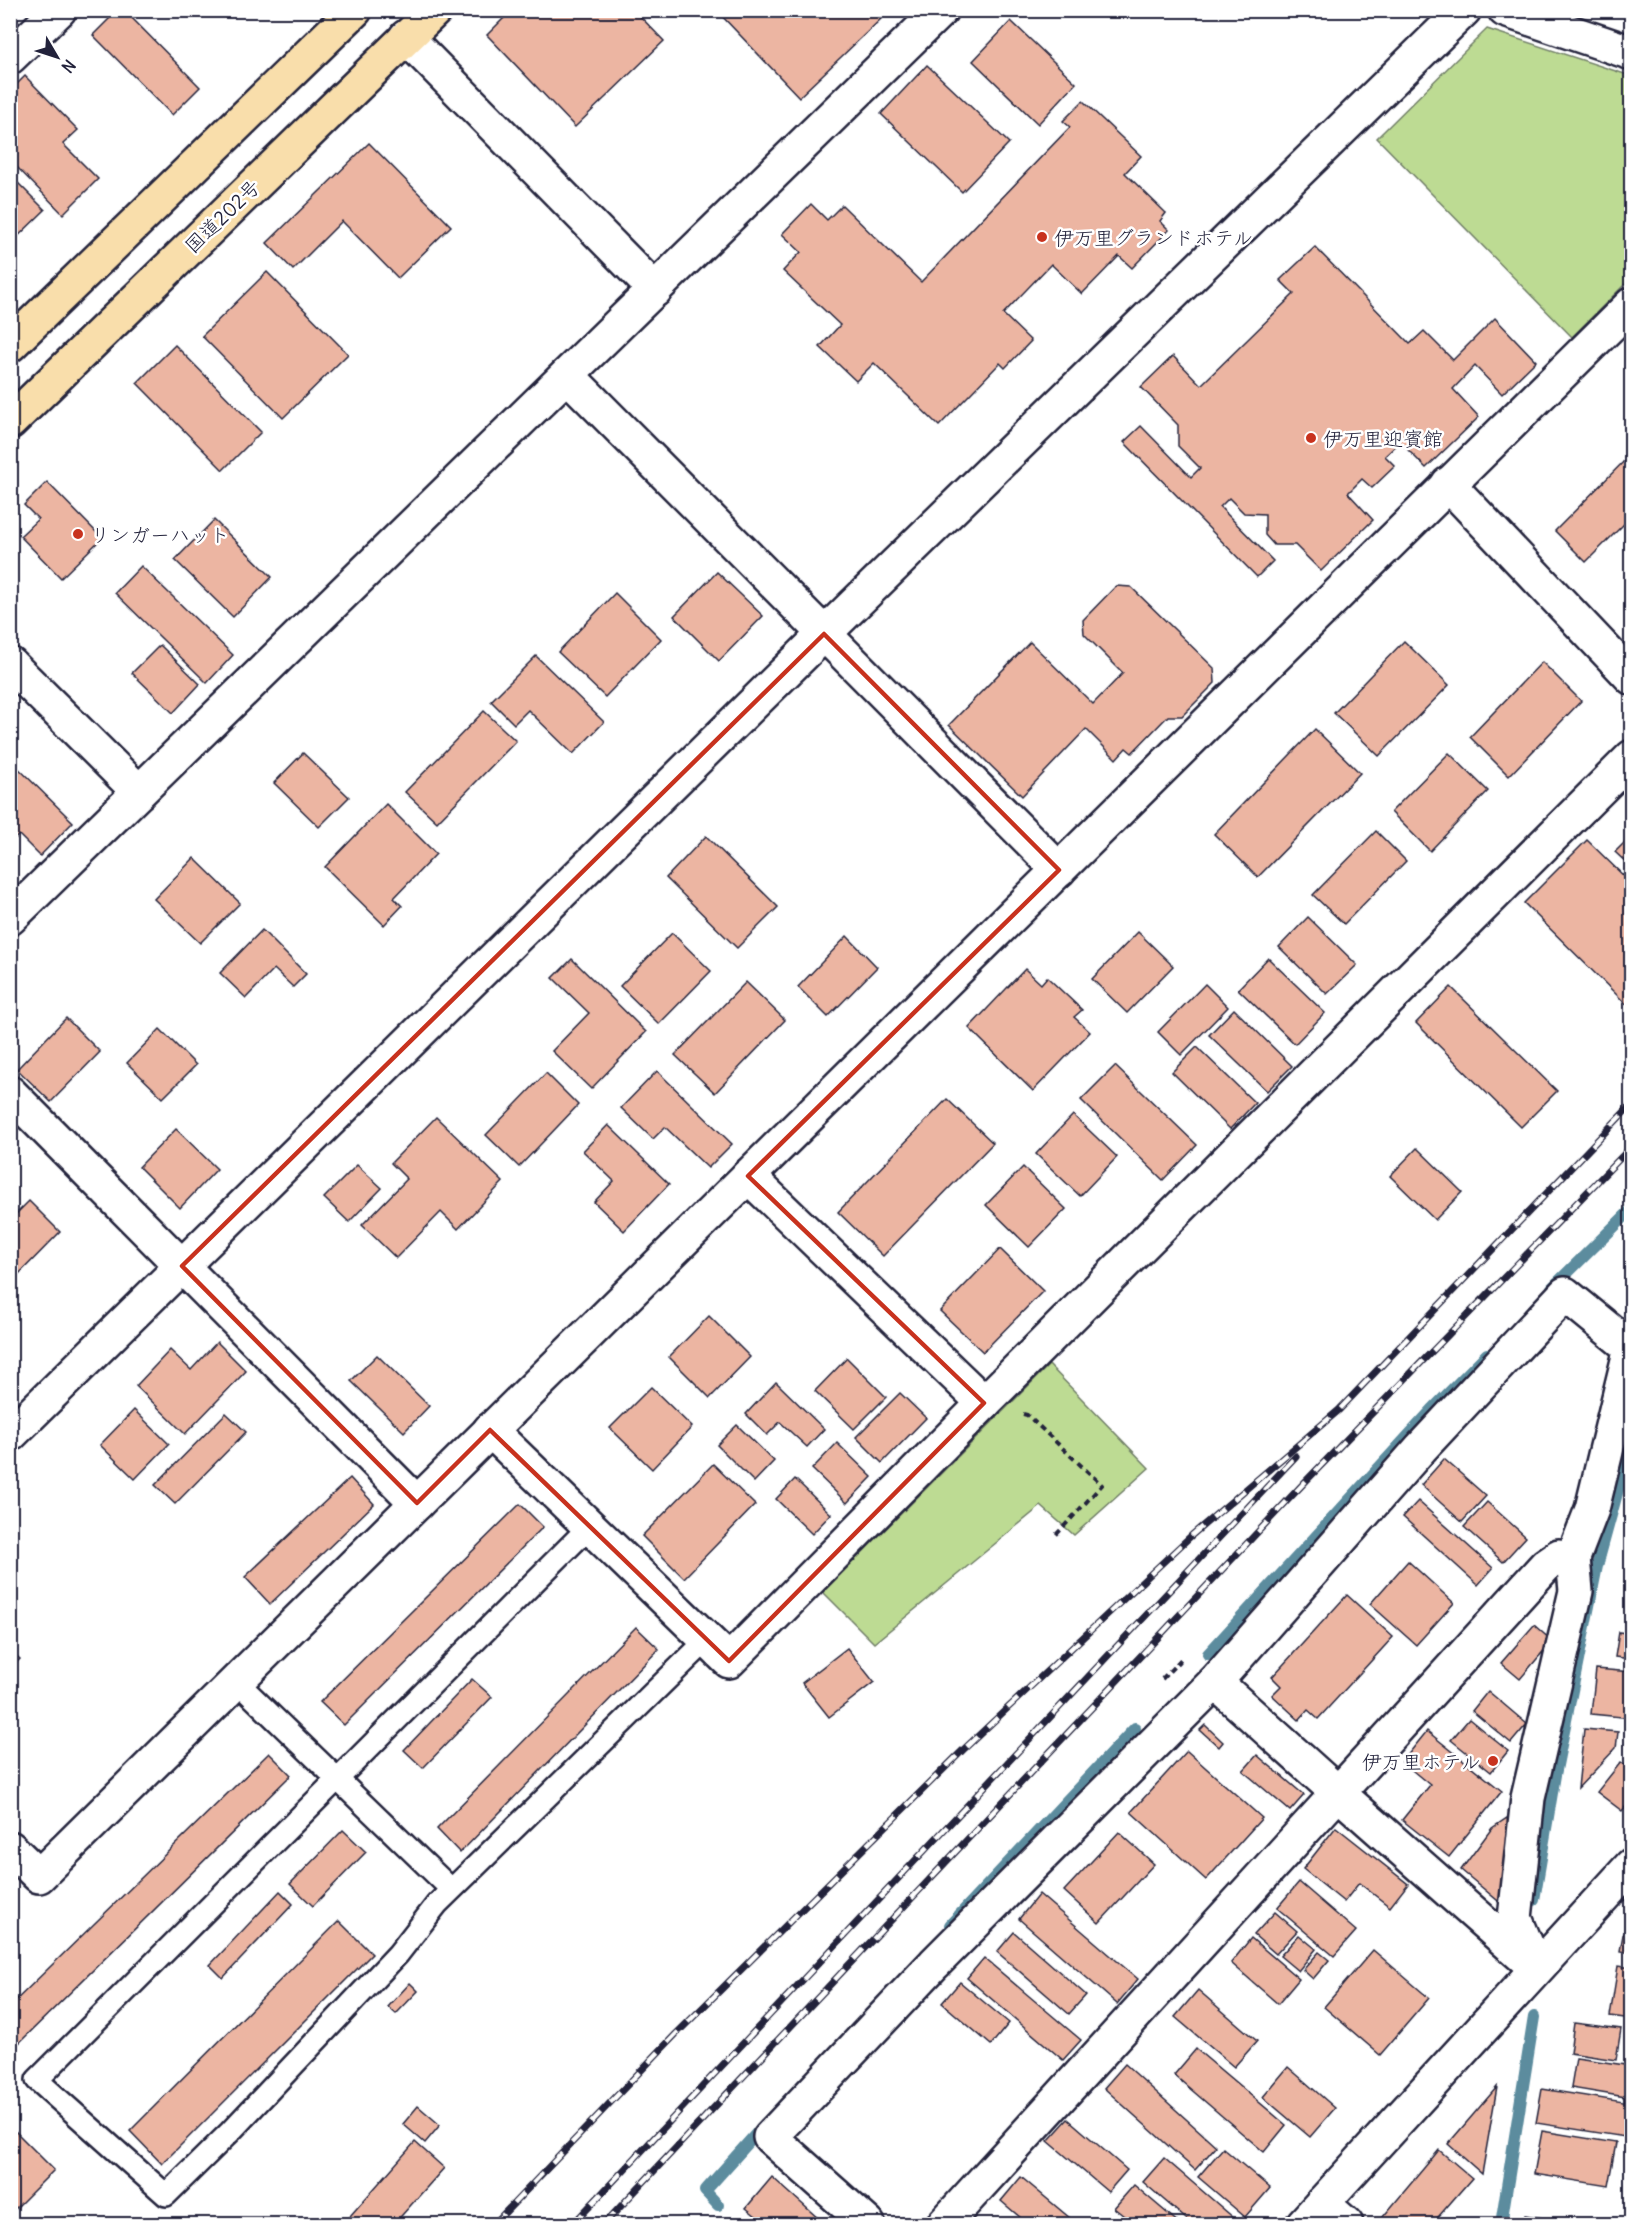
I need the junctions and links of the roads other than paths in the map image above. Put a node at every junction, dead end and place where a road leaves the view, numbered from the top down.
1 (60, 10) edge
2 (356, 10) edge
3 (435, 10) edge
4 (941, 10) edge
5 (1464, 10) edge
6 (1504, 10) edge
7 (406, 37) junction
8 (1632, 53) edge
9 (10, 57) edge
10 (655, 290) junction
11 (1632, 304) edge
12 (10, 345) edge
13 (567, 375) junction
14 (10, 422) edge
15 (1448, 484) junction
16 (824, 634) junction
17 (10, 664) edge
18 (1632, 678) edge
19 (1632, 757) edge
20 (139, 792) junction
21 (1059, 870) junction
22 (10, 918) edge
23 (10, 1093) edge
24 (748, 1176) junction
25 (182, 1266) junction
26 (984, 1403) junction
27 (490, 1431) junction
28 (10, 1435) edge
29 (417, 1503) junction
30 (590, 1526) junction
31 (1573, 1558) junction
32 (707, 1640) junction
33 (236, 1681) junction
34 (1215, 1682) junction
35 (337, 1778) junction
36 (1338, 1793) junction
37 (10, 1848) edge
38 (1632, 1865) edge
39 (451, 1889) junction
40 (1536, 1968) junction
41 (1324, 2217) edge
42 (868, 2224) edge
43 (944, 2224) edge

1 - 9 street
2 - 12 highway
3 - 7 highway, 国道202号
4 - 10 street
5 - 16 street
6 - 8 street
7 - 10 street
7 - 14 highway, 国道202号
10 - 13 street
11 - 15 street
13 - 16 street
13 - 20 street
15 - 18 street
15 - 21 street
16 - 21 street
16 - 25 street
17 - 20 street
19 - 26 street
20 - 22 street
21 - 24 street
23 - 25 street
24 - 26 street
24 - 27 street
25 - 28 street
25 - 29 street
26 - 32 street
27 - 29 street
27 - 30 street
29 - 33 street
30 - 32 street
30 - 35 lane
31 - 34 street
31 - 36 street
31 - 40 street
32 - 39 lane
33 - 35 lane
33 - 37 street
34 - 36 street
34 - 42 street
35 - 39 lane
35 - 39 lane
36 - 40 street
36 - 43 street
38 - 40 street
40 - 41 street

